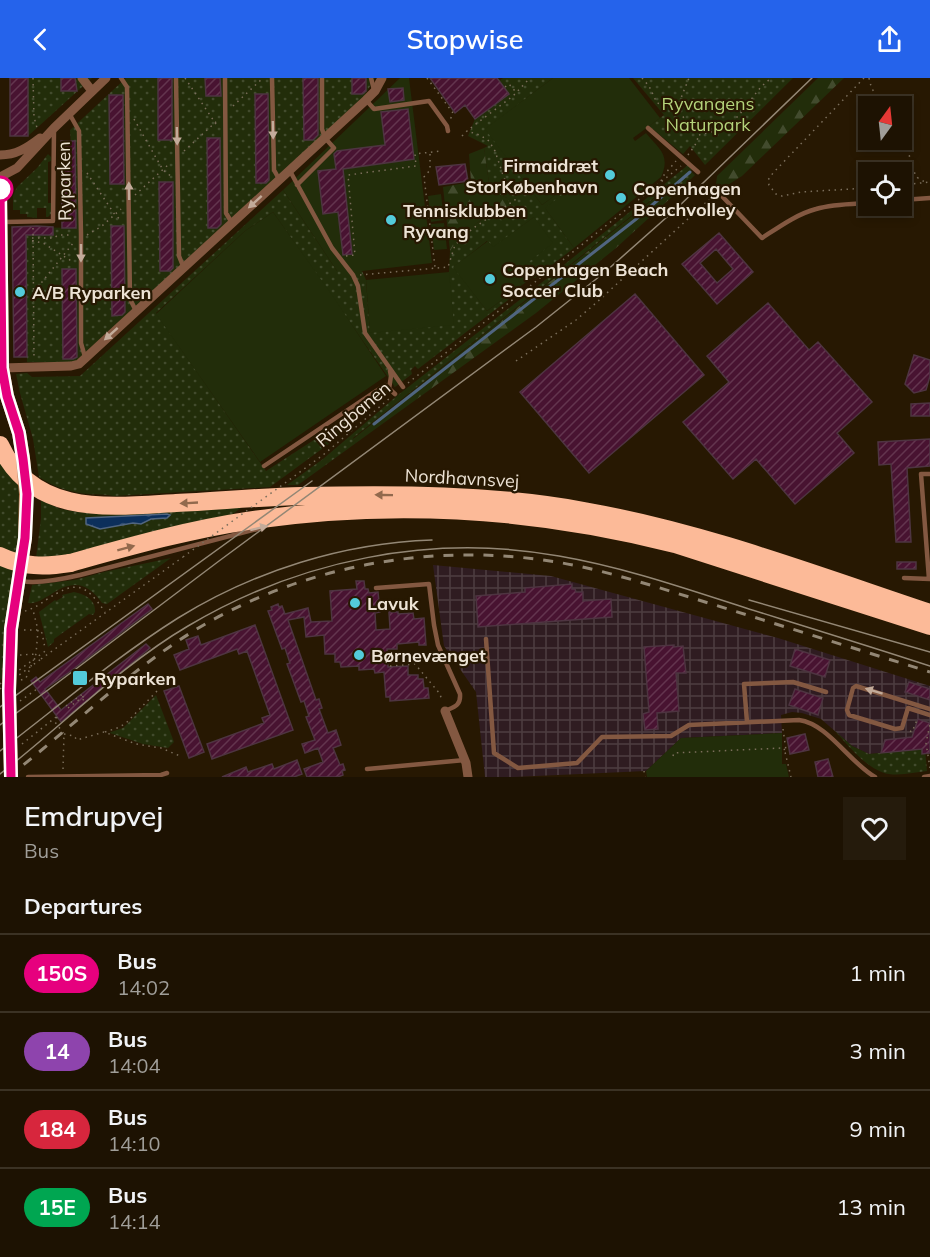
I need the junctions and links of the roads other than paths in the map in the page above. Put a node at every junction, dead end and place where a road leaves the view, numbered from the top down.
1 (82, 78) edge
2 (106, 78) edge
3 (121, 78) edge
4 (176, 78) edge
5 (225, 78) edge
6 (272, 78) edge
7 (322, 78) edge
8 (371, 78) edge
9 (382, 78) edge
10 (375, 91) junction
11 (92, 92) junction
12 (366, 100) junction
13 (69, 113) junction
14 (54, 128) junction
15 (648, 128) dead end
16 (448, 129) road end
17 (325, 138) junction
18 (0, 155) edge
19 (290, 171) junction
20 (698, 172) dead end
21 (0, 177) edge
22 (279, 180) junction
23 (297, 185) junction
24 (0, 190) edge
25 (718, 192) road end
26 (930, 198) edge
27 (912, 199) edge
28 (858, 204) edge
29 (1, 223) edge
30 (232, 223) junction
31 (184, 267) junction
32 (136, 311) junction
33 (85, 358) junction
34 (2, 368) junction
35 (390, 369) junction
36 (403, 387) road end
37 (389, 389) junction
38 (395, 394) road end
39 (0, 445) edge
40 (264, 466) dead end
41 (930, 474) edge
42 (328, 512) junction
43 (285, 522) dead end
44 (263, 527) dead end
45 (677, 538) junction
46 (702, 546) junction
47 (727, 553) junction
48 (0, 556) edge
49 (904, 578) dead end
50 (930, 579) edge
51 (18, 580) junction
52 (376, 588) dead end
53 (930, 613) edge
54 (930, 626) edge
55 (486, 639) dead end
56 (826, 692) dead end
57 (905, 701) junction
58 (908, 708) junction
59 (930, 709) edge
60 (445, 711) joint
61 (930, 715) edge
62 (747, 722) junction
63 (465, 760) junction
64 (367, 769) dead end
65 (167, 773) dead end
66 (930, 776) edge
67 (11, 777) edge
68 (28, 777) edge
69 (34, 777) edge
70 (63, 777) edge
71 (468, 777) edge
72 (875, 777) edge
73 (924, 777) edge

1 - 11 street
2 - 11 street, Ryparken
32 -> 3 lane
4 -> 31 lane
5 - 30 lane
6 -> 22 lane
7 - 17 lane
8 - 10 lane
9 - 10 street
10 - 12 street
11 - 13 street, Ryparken
12 - 16 lane
12 - 17 street
13 - 14 street, Ryparken
13 -> 33 lane, Ryparken
14 - 18 street, Ryparken
14 - 21 street, Ryparken
14 - 29 lane
15 - 20 lane
17 - 19 street
17 - 23 lane
19 - 22 street
19 - 23 lane
22 -> 30 street
23 - 35 lane
24 - 29 street
25 - 28 lane
26 - 27 lane
29 - 34 street
30 - 31 street
31 - 32 street
32 -> 33 street
33 - 34 street
34 - 51 street, bridge
35 - 36 lane
35 - 37 lane
37 - 38 lane
37 - 40 lane
45 -> 39 highway, Nordhavnsvej
41 - 50 lane
42 - 43 lane
42 - 45 highway, Nordhavnsvej
48 -> 42 highway, Nordhavnsvej, bridge
51 -> 44 lane
45 - 46 lane
45 - 46 lane
45 - 47 highway, Nordhavnsvej
46 - 47 lane
46 - 47 lane
47 - 53 highway, Nordhavnsvej
47 - 54 highway, Nordhavnsvej
49 - 50 lane
51 - 67 street
52 - 60 lane
55 - 62 lane
56 - 62 lane
57 - 58 lane
57 -> 58 lane
57 - 59 lane
58 - 61 lane
60 - 63 street
62 - 72 lane
63 - 64 lane
63 - 71 street
65 - 70 lane
66 - 73 lane
68 - 69 lane
69 - 70 lane

